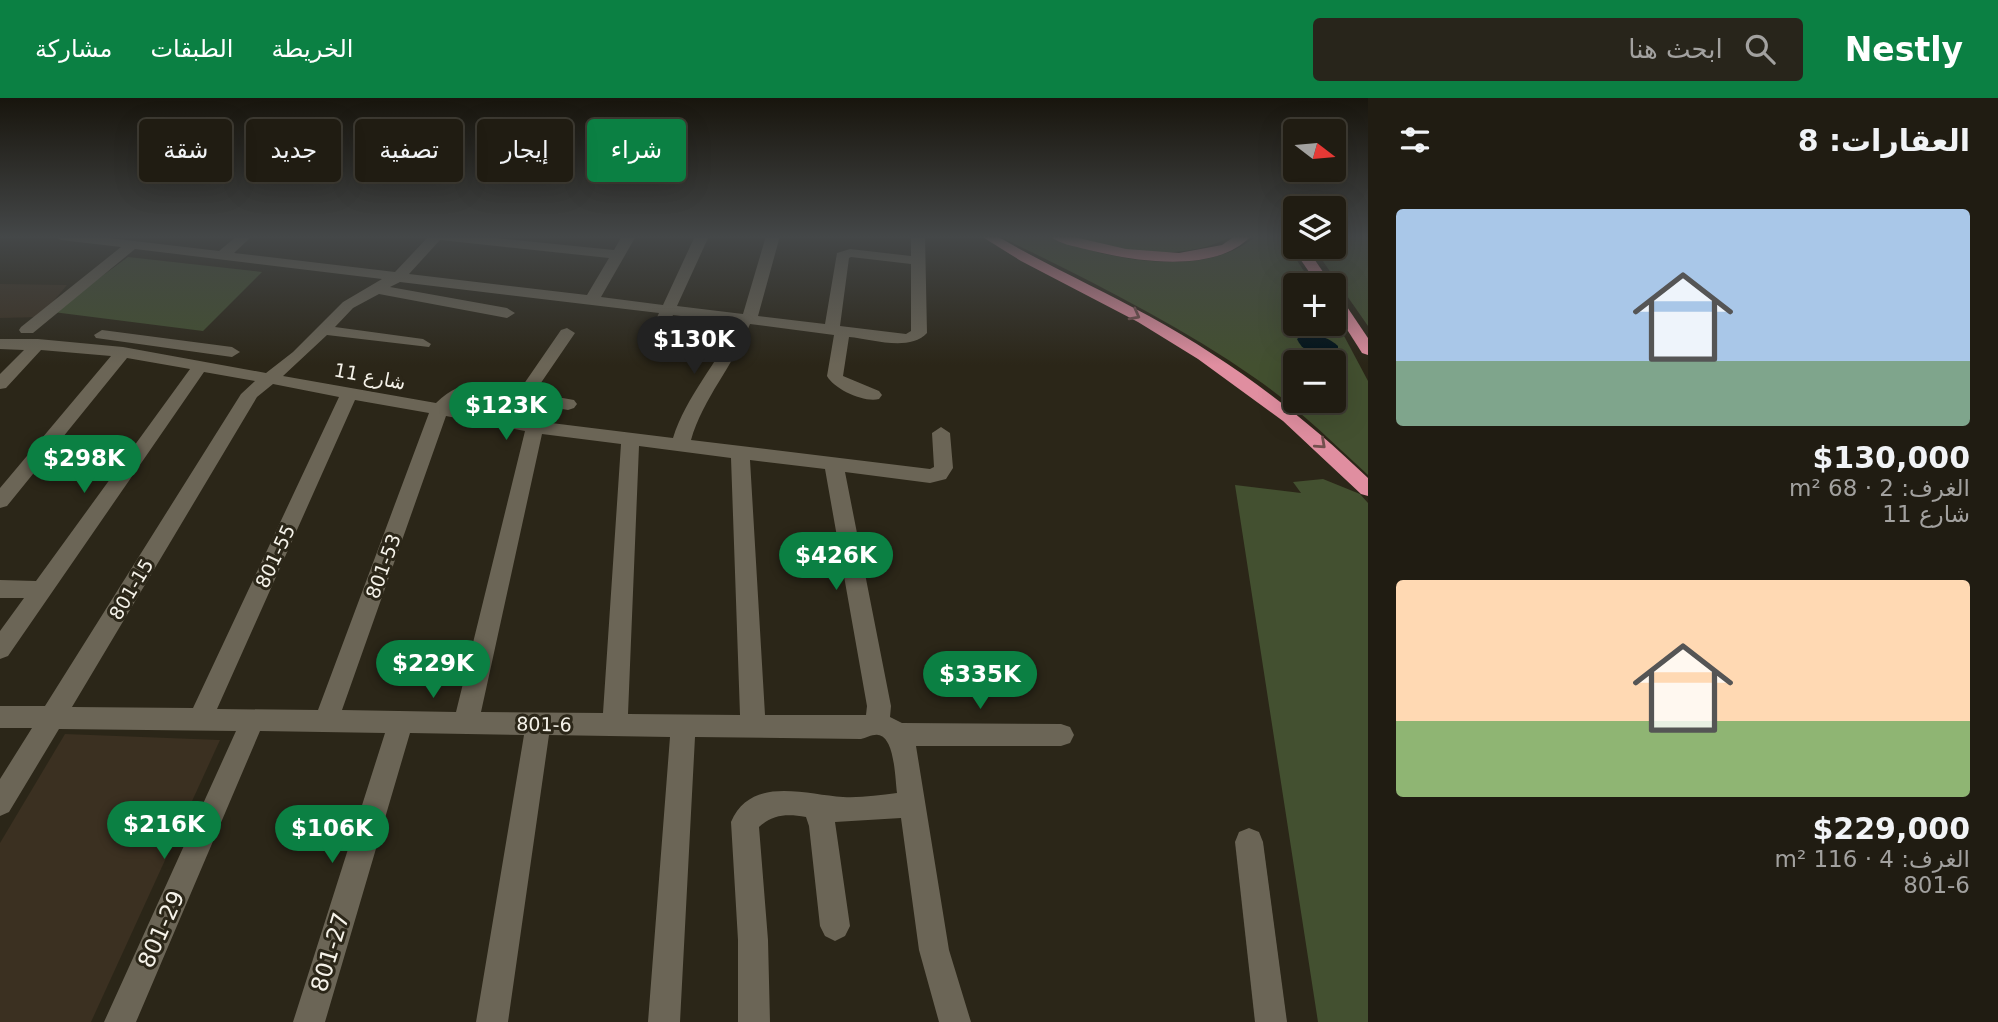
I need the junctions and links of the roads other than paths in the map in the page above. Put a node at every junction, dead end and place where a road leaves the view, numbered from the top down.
1 (95, 279) edge
2 (393, 279) edge
3 (433, 279) edge
4 (604, 279) edge
5 (683, 279) edge
6 (759, 279) edge
7 (840, 279) edge
8 (918, 279) edge
9 (1069, 279) edge
10 (377, 289) junction
11 (592, 299) junction
12 (669, 310) junction
13 (507, 313) dead end
14 (1346, 316) edge
15 (747, 319) junction
16 (322, 330) junction
17 (837, 330) junction
18 (567, 333) dead end
19 (1, 335) edge
20 (656, 336) dead end
21 (33, 337) junction
22 (422, 344) dead end
23 (1368, 350) edge
24 (123, 352) junction
25 (232, 352) dead end
26 (201, 365) junction
27 (266, 379) junction
28 (0, 384) edge
29 (350, 392) junction
30 (873, 394) dead end
31 (523, 397) junction
32 (568, 404) dead end
33 (439, 411) junction
34 (506, 422) junction
35 (535, 427) junction
36 (941, 433) dead end
37 (630, 439) junction
38 (680, 446) junction
39 (740, 453) junction
40 (834, 465) junction
41 (1368, 489) edge
42 (0, 501) edge
43 (0, 589) edge
44 (41, 590) junction
45 (0, 649) edge
46 (0, 717) edge
47 (53, 718) junction
48 (200, 720) junction
49 (253, 720) junction
50 (326, 721) junction
51 (401, 722) junction
52 (466, 723) junction
53 (538, 724) junction
54 (615, 725) junction
55 (682, 726) junction
56 (753, 727) junction
57 (887, 728) junction
58 (1062, 735) dead end
59 (0, 803) edge
60 (814, 804) junction
61 (912, 804) junction
62 (1249, 842) dead end
63 (835, 926) dead end
64 (120, 1022) edge
65 (309, 1022) edge
66 (492, 1022) edge
67 (664, 1022) edge
68 (754, 1022) edge
69 (955, 1022) edge
70 (1271, 1022) edge

1 - 21 street
2 - 10 street, 801-15
3 - 11 street
4 - 11 street
5 - 12 street
6 - 15 street
7 - 17 street
8 - 17 street
9 -> 41 highway
10 - 13 street
10 - 16 street, 801-15
11 - 12 street
12 - 15 street
12 - 20 street
14 - 23 highway
15 - 17 street
15 - 38 street
16 - 22 street
16 - 27 street, 801-15
17 - 30 street
18 - 31 street
19 - 21 street, شارع 11
21 - 24 street, شارع 11
21 - 25 street
21 - 28 street
24 - 26 street, شارع 11
24 - 42 street
26 - 27 street, شارع 11
26 - 44 street
27 - 29 street, شارع 11
27 - 47 street, 801-15
29 - 33 street, شارع 11
29 - 48 street, 801-55
31 - 32 street
31 - 33 street
31 - 34 street
33 - 34 street, شارع 11
33 - 50 street, 801-53
34 - 35 street, شارع 11
35 - 37 street, شارع 11
35 - 52 street
36 - 40 street, شارع 11
37 - 38 street, شارع 11
37 - 54 street
38 - 39 street, شارع 11
39 - 40 street, شارع 11
39 - 56 street
40 - 57 street
43 - 44 street
44 - 45 street
46 - 47 street, 801-6
47 - 48 street, 801-6
47 - 59 street, 801-15
48 - 49 street, 801-6
49 - 50 street, 801-6
49 - 64 street, 801-29
50 - 51 street, 801-6
51 - 52 street, 801-6
51 - 65 street, 801-27
52 - 53 street, 801-6
53 - 54 street, 801-6
53 - 66 street
54 - 55 street, 801-6
55 - 56 street, 801-6
55 - 67 street
56 - 57 street, 801-6
57 - 58 street, 801-6
57 - 61 street
60 - 61 street
60 - 63 street
60 - 68 street
61 - 69 street
62 - 70 street

